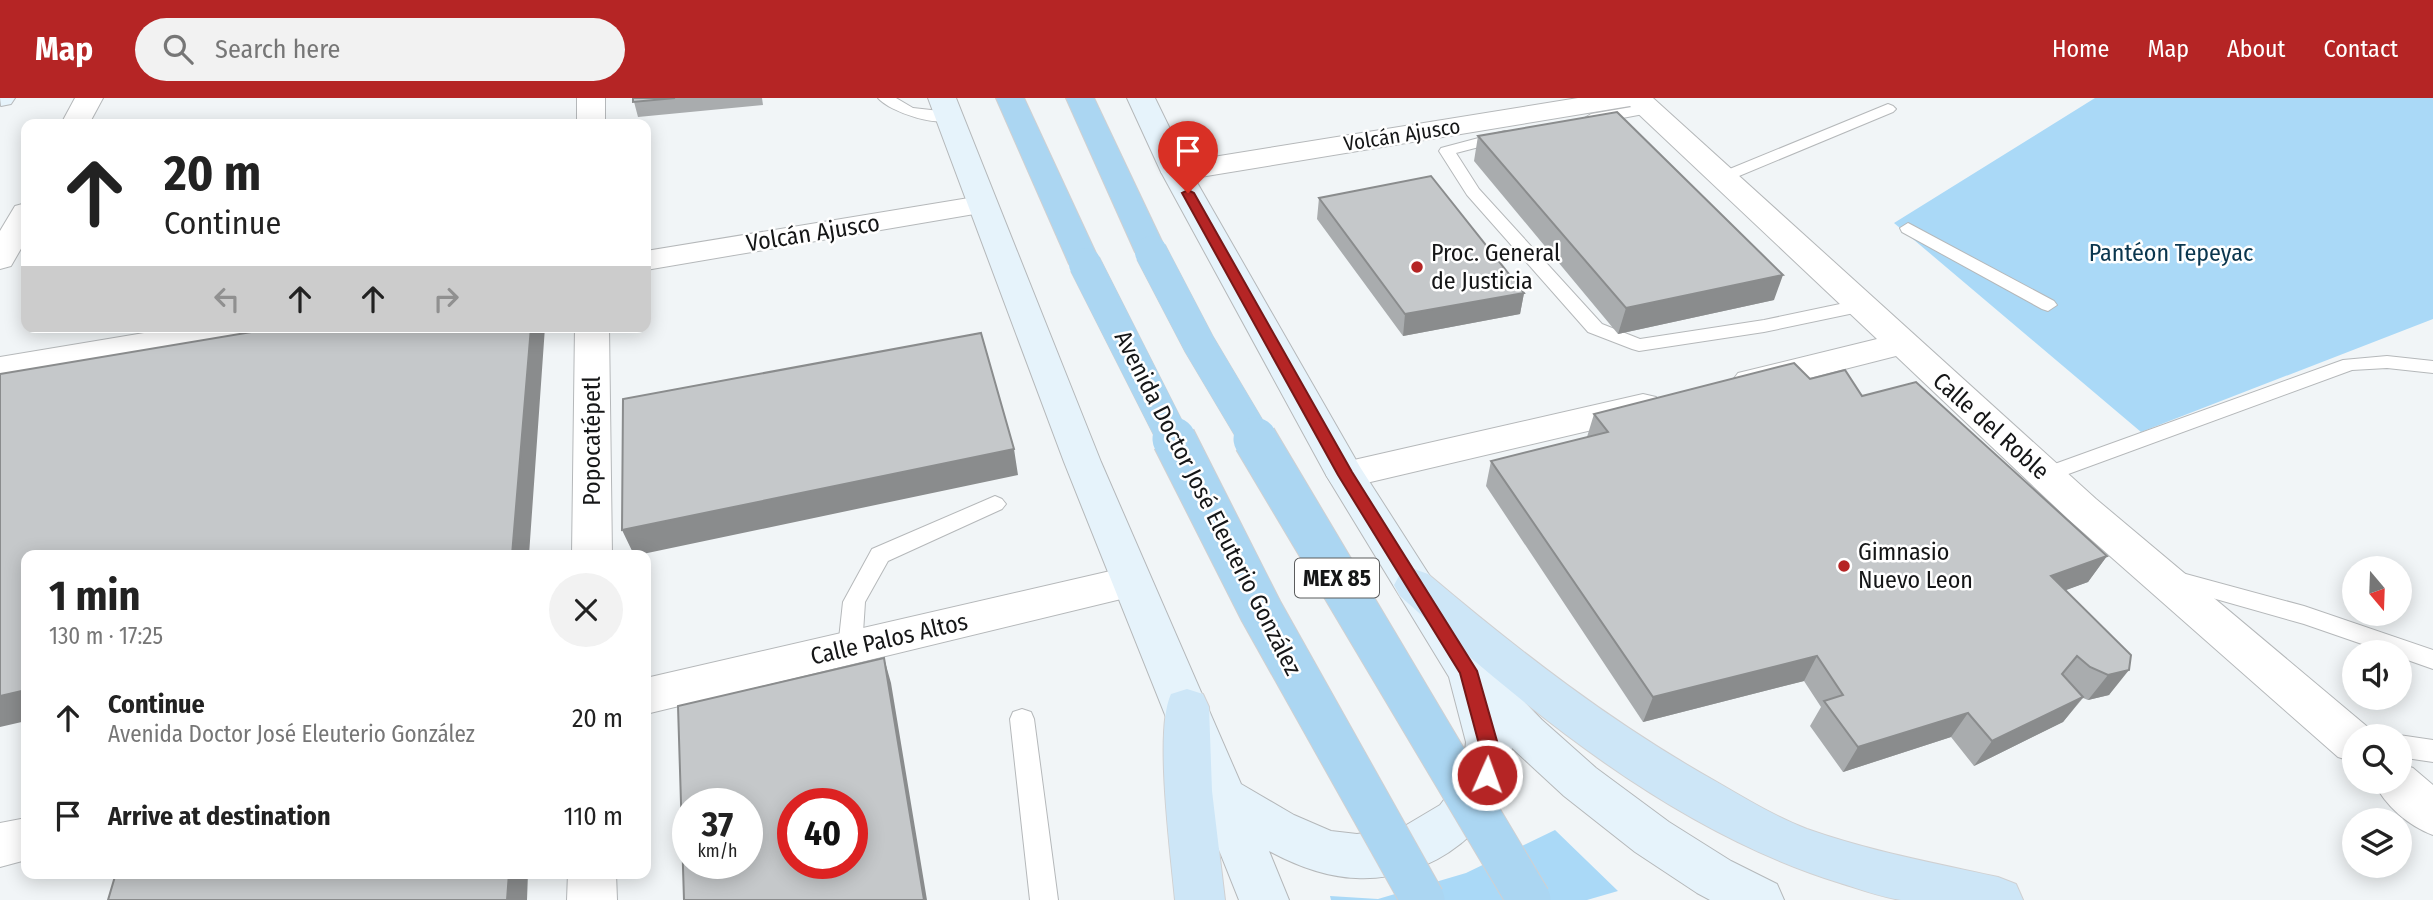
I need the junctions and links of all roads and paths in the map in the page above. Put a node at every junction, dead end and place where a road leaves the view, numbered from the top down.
1 (89, 98) edge
2 (591, 98) edge
3 (886, 98) edge
4 (1010, 98) edge
5 (1080, 98) edge
6 (1140, 98) edge
7 (1638, 102) edge
8 (945, 108) edge
9 (1888, 109) dead end
10 (78, 119) edge
11 (591, 119) edge
12 (1176, 172) junction
13 (1721, 178) junction
14 (981, 205) junction
15 (21, 221) edge
16 (1908, 228) dead end
17 (0, 259) edge
18 (651, 260) edge
19 (2049, 305) dead end
20 (1859, 306) junction
21 (210, 333) edge
22 (592, 333) edge
23 (1900, 344) junction
24 (2433, 367) edge
25 (0, 368) edge
26 (1719, 388) edge
27 (1680, 397) edge
28 (1345, 475) junction
29 (2045, 475) junction
30 (995, 504) dead end
31 (592, 550) edge
32 (2158, 575) junction
33 (1132, 582) junction
34 (1414, 585) junction
35 (850, 648) junction
36 (2433, 660) edge
37 (1468, 671) junction
38 (651, 695) edge
39 (1187, 707) junction
40 (1021, 719) dead end
41 (2342, 731) edge
42 (2412, 748) edge
43 (2433, 751) edge
44 (2411, 794) edge
45 (1227, 799) junction
46 (2433, 814) edge
47 (21, 840) edge
48 (0, 845) edge
49 (592, 879) edge
50 (592, 900) edge
51 (1044, 900) edge
52 (1200, 900) edge
53 (1264, 900) edge
54 (1423, 900) edge
55 (1529, 900) edge
56 (1759, 900) edge
57 (1998, 900) edge

1 - 10 street
2 - 11 street
3 - 8 lane
4 - 54 highway, Avenida Doctor José Eleuterio González / MEX 85, bridge
5 - 55 highway, MEX 85, bridge
6 - 12 street
7 - 12 street, Volcán Ajusco
7 - 13 street, Calle del Roble
7 - 20 lane
8 - 14 street
9 - 13 lane
12 - 28 street
13 - 20 street, Calle del Roble
14 - 18 street, Volcán Ajusco
14 - 33 street
15 - 17 street
16 - 19 lane
20 - 23 street, Calle del Roble
21 - 25 street
22 - 31 street, Popocatépetl
23 - 26 street
23 - 29 street, Calle del Roble
24 - 29 lane
27 - 28 street
28 - 34 street
29 - 32 street, Calle del Roble
30 - 35 lane
32 - 36 lane
32 - 41 street, Calle del Roble
33 - 35 street, Calle Palos Altos
33 - 39 street
34 - 37 street
34 - 57 main road
35 - 38 street, Calle Palos Altos
37 - 45 street
37 - 56 street
39 - 45 street
39 - 52 main road
40 - 51 lane
42 - 43 lane
44 - 46 street
45 - 53 street
47 - 48 street
49 - 50 street

